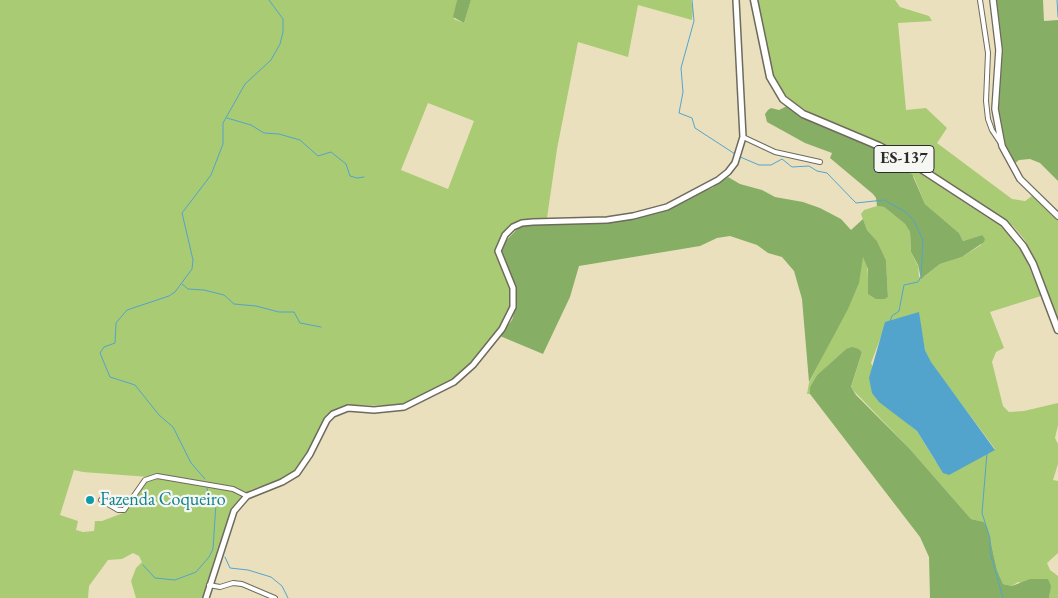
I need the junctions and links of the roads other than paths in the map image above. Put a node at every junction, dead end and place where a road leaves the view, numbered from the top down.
1 (736, 0) edge
2 (754, 0) edge
3 (980, 0) edge
4 (992, 0) edge
5 (743, 138) junction
6 (1002, 146) junction
7 (820, 162) dead end
8 (1058, 216) edge
9 (1058, 330) edge
10 (247, 496) junction
11 (101, 500) dead end
12 (209, 585) junction
13 (206, 598) edge
14 (275, 598) edge

1 - 5 street
2 - 9 main road, ES-137
3 - 6 street
4 - 6 main road
5 - 7 street
5 - 10 street
6 - 8 main road
10 - 11 street
10 - 12 street
12 - 13 street
12 - 14 street

